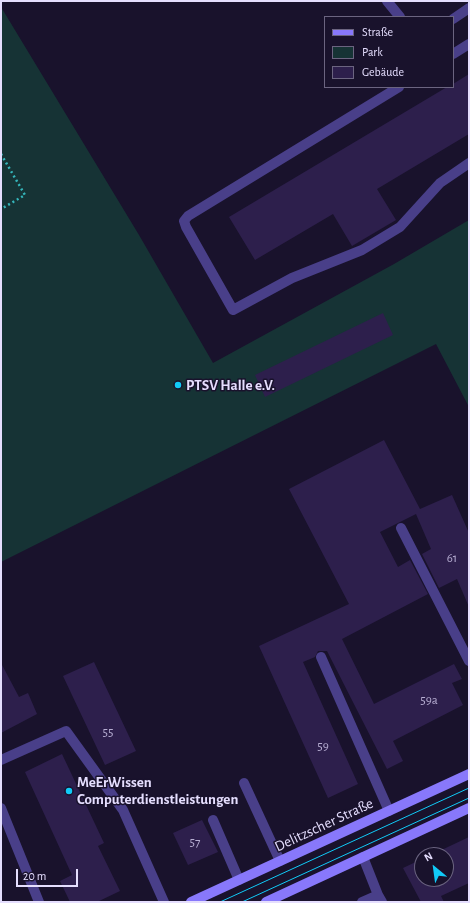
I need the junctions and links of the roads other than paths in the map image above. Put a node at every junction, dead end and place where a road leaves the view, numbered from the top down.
1 (387, 1) edge
2 (469, 8) edge
3 (399, 16) edge
4 (454, 18) edge
5 (469, 44) edge
6 (454, 53) edge
7 (397, 88) edge
8 (469, 163) edge
9 (401, 528) dead end
10 (321, 657) dead end
11 (469, 661) edge
12 (1, 760) edge
13 (469, 774) edge
14 (244, 783) dead end
15 (1, 808) edge
16 (469, 808) edge
17 (389, 811) junction
18 (213, 820) dead end
19 (363, 857) junction
20 (280, 861) junction
21 (239, 880) junction
22 (380, 898) edge
23 (39, 902) edge
24 (164, 902) edge
25 (191, 902) edge
26 (266, 902) edge
27 (362, 902) edge

1 - 3 lane
2 - 4 lane
5 - 6 lane
7 - 8 lane
9 - 11 lane
10 - 17 lane
12 - 24 lane
13 - 17 main road, Delitzscher Straße
14 - 20 lane
15 - 23 lane
16 - 19 main road
17 - 20 main road, Delitzscher Straße
18 - 21 lane
19 - 22 lane
19 - 26 main road
20 - 21 main road, Delitzscher Straße
21 - 25 main road, Delitzscher Straße
22 - 27 lane

